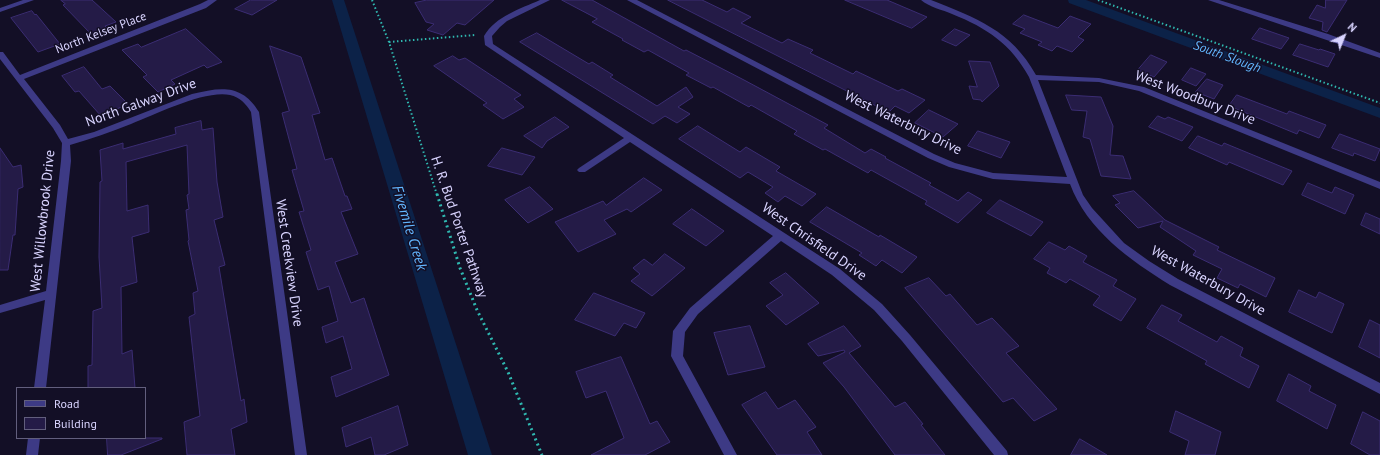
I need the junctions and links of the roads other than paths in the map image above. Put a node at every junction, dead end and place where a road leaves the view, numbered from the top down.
1 (30, 0) edge
2 (213, 0) edge
3 (546, 0) edge
4 (631, 0) edge
5 (925, 0) edge
6 (1212, 0) edge
7 (0, 10) edge
8 (0, 54) edge
9 (1380, 56) edge
10 (1033, 77) junction
11 (19, 78) junction
12 (226, 91) joint
13 (630, 138) junction
14 (66, 143) junction
15 (582, 170) dead end
16 (1073, 181) junction
17 (1380, 186) edge
18 (781, 235) junction
19 (51, 294) junction
20 (0, 309) edge
21 (40, 387) edge
22 (1380, 389) edge
23 (34, 439) edge
24 (32, 455) edge
25 (301, 455) edge
26 (731, 455) edge
27 (1002, 455) edge

1 - 7 street
2 - 11 street, North Kelsey Place
3 - 13 street, West Chrisfield Drive
4 - 16 street, West Waterbury Drive
5 - 10 street
6 - 9 street
8 - 11 street, West Willowbrook Drive
10 - 16 street
10 - 17 street, West Woodbury Drive
11 - 14 street, West Willowbrook Drive
12 - 14 street, North Galway Drive
12 - 25 street, West Creekview Drive
13 - 15 street
13 - 18 street, West Chrisfield Drive
14 - 19 street, West Willowbrook Drive
16 - 22 street, West Waterbury Drive
18 - 26 street
18 - 27 street, West Chrisfield Drive
19 - 20 street
19 - 21 street, West Willowbrook Drive
23 - 24 street

